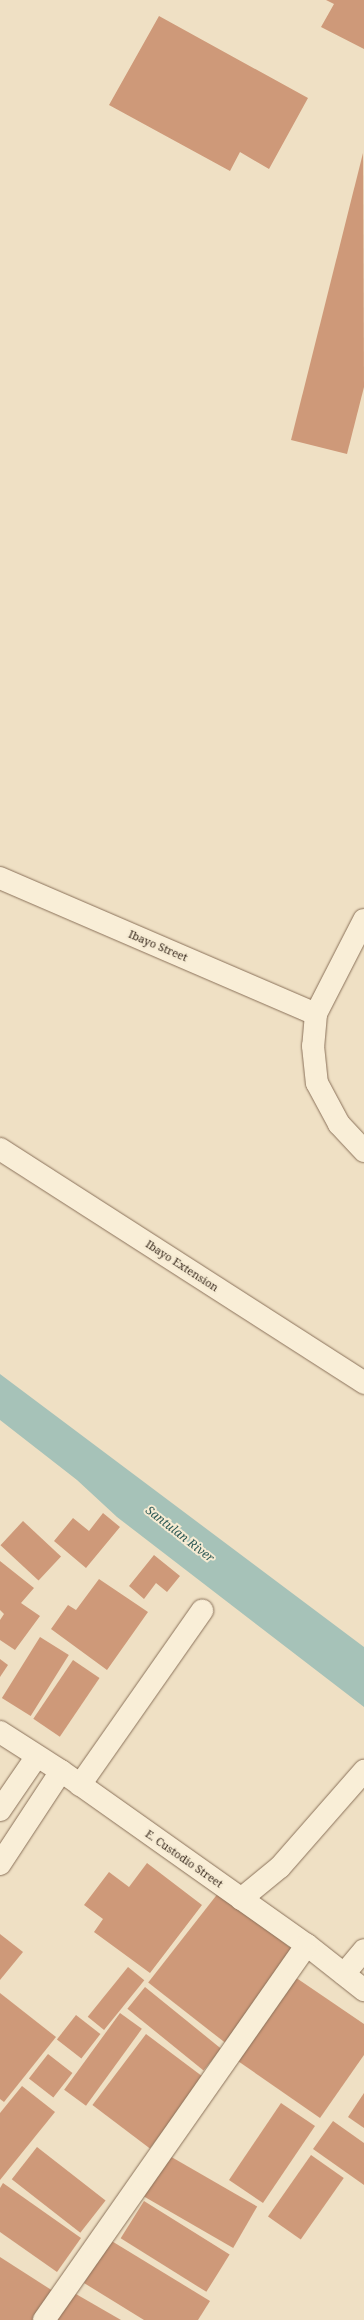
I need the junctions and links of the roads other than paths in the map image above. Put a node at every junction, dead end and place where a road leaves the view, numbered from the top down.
1 (0, 878) edge
2 (364, 920) edge
3 (316, 1014) junction
4 (0, 1149) edge
5 (364, 1151) edge
6 (364, 1383) edge
7 (202, 1611) dead end
8 (0, 1732) edge
9 (37, 1756) junction
10 (61, 1771) junction
11 (364, 1771) edge
12 (80, 1785) junction
13 (0, 1810) edge
14 (0, 1864) edge
15 (240, 1899) junction
16 (307, 1945) junction
17 (364, 1950) edge
18 (344, 1974) junction
19 (364, 1990) edge
20 (44, 2320) edge

1 - 3 street, Ibayo Street
2 - 3 street
3 - 5 street
4 - 6 street, Ibayo Extension
7 - 12 street
8 - 9 street, E. Custodio Street
9 - 10 street, E. Custodio Street
9 - 13 street
10 - 12 street, E. Custodio Street
10 - 14 street
11 - 15 street
12 - 15 street, E. Custodio Street
15 - 16 street, E. Custodio Street
16 - 18 street, E. Custodio Street
16 - 20 street
17 - 18 street
18 - 19 street, E. Custodio Street

